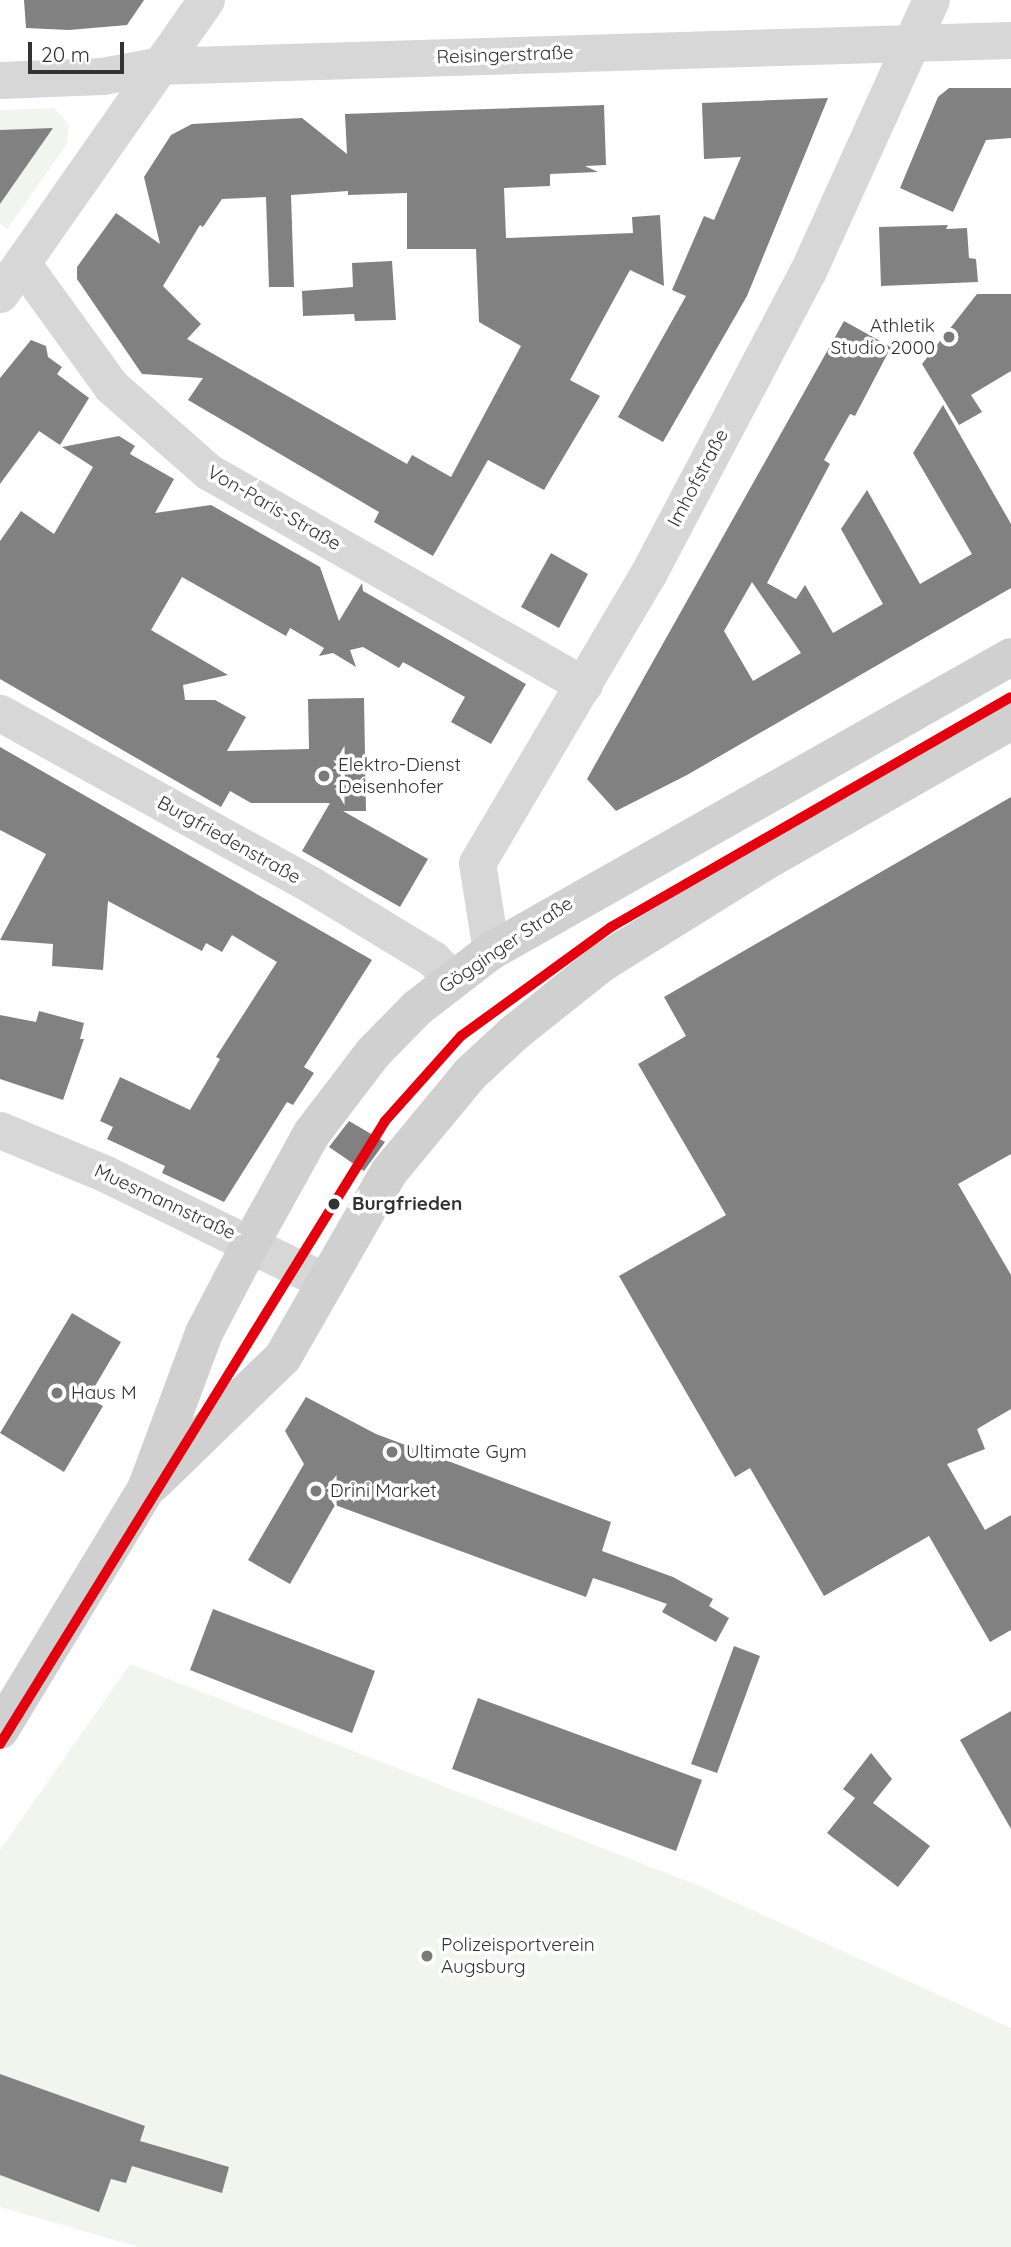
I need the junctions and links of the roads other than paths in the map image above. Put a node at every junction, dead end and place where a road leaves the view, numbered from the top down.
1 (206, 0) edge
2 (931, 0) edge
3 (1011, 40) edge
4 (913, 44) junction
5 (156, 66) junction
6 (0, 80) edge
7 (22, 263) junction
8 (0, 294) edge
9 (1011, 657) edge
10 (584, 685) junction
11 (0, 713) edge
12 (1011, 722) edge
13 (491, 951) junction
14 (451, 978) junction
15 (0, 1130) edge
16 (251, 1243) junction
17 (326, 1283) junction
18 (146, 1489) junction
19 (0, 1730) edge

1 - 5 street
2 - 4 street, Imhofstraße
3 - 4 street, Reisingerstraße
4 - 5 street, Reisingerstraße
4 - 10 street, Imhofstraße
5 - 6 street, Reisingerstraße
5 - 7 street
7 - 8 street
7 - 10 street, Von-Paris-Straße
9 - 13 main road, Gögginger Straße
10 - 13 street, Imhofstraße
11 - 14 street, Burgfriedenstraße
12 - 17 main road, Gögginger Straße
13 - 14 main road, Gögginger Straße
14 - 16 main road, Gögginger Straße
15 - 16 street, Muesmannstraße
16 - 17 street, Muesmannstraße
16 - 18 main road, Gögginger Straße
17 - 18 main road, Gögginger Straße
18 - 19 main road, Gögginger Straße

